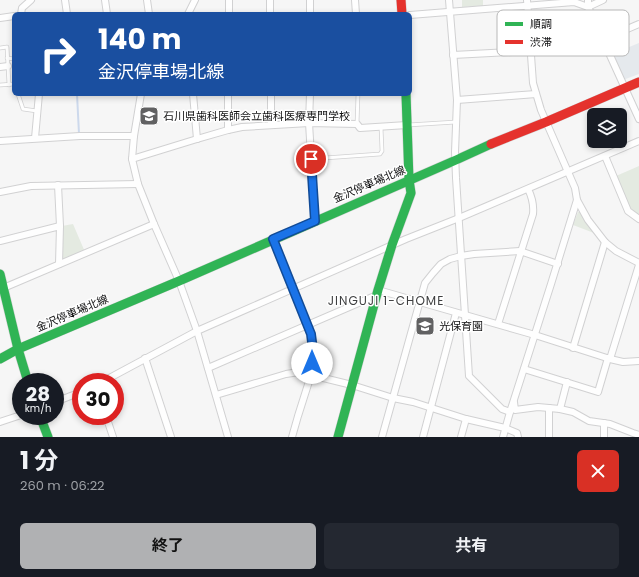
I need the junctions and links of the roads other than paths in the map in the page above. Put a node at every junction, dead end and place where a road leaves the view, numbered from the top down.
1 (31, 0) edge
2 (65, 0) edge
3 (105, 0) edge
4 (147, 0) edge
5 (195, 0) edge
6 (229, 0) edge
7 (270, 0) edge
8 (310, 0) edge
9 (355, 0) edge
10 (401, 0) edge
11 (449, 0) edge
12 (588, 0) edge
13 (603, 0) edge
14 (527, 3) edge
15 (588, 7) junction
16 (589, 10) edge
17 (21, 12) edge
18 (67, 12) edge
19 (107, 12) edge
20 (149, 12) edge
21 (189, 12) edge
22 (229, 12) edge
23 (270, 12) edge
24 (310, 12) edge
25 (356, 12) edge
26 (402, 12) edge
27 (450, 12) junction
28 (412, 15) edge
29 (12, 16) edge
30 (0, 18) edge
31 (639, 24) edge
32 (629, 28) edge
33 (0, 48) edge
34 (497, 53) edge
35 (453, 55) junction
36 (530, 56) edge
37 (611, 56) edge
38 (8, 58) junction
39 (12, 59) edge
40 (8, 66) junction
41 (0, 67) edge
42 (639, 82) edge
43 (8, 84) junction
44 (12, 84) edge
45 (0, 85) edge
46 (626, 88) junction
47 (536, 94) junction
48 (19, 96) edge
49 (39, 96) edge
50 (141, 96) edge
51 (194, 96) edge
52 (228, 96) edge
53 (271, 96) edge
54 (310, 96) edge
55 (358, 96) edge
56 (406, 96) edge
57 (457, 100) junction
58 (38, 111) junction
59 (639, 119) edge
60 (456, 122) junction
61 (546, 122) junction
62 (309, 123) junction
63 (357, 124) junction
64 (271, 125) junction
65 (407, 125) junction
66 (381, 127) junction
67 (228, 130) junction
68 (134, 136) junction
69 (35, 138) junction
70 (197, 139) junction
71 (0, 141) edge
72 (639, 141) edge
73 (605, 156) junction
74 (132, 159) junction
75 (311, 159) junction
76 (456, 160) junction
77 (568, 172) junction
78 (409, 180) junction
79 (138, 184) junction
80 (58, 185) junction
81 (528, 188) junction
82 (0, 192) edge
83 (577, 200) junction
84 (459, 218) junction
85 (639, 219) edge
86 (315, 221) junction
87 (154, 224) junction
88 (60, 226) junction
89 (273, 239) junction
90 (0, 241) edge
91 (605, 242) junction
92 (392, 245) junction
93 (520, 251) junction
94 (461, 256) junction
95 (59, 264) junction
96 (558, 264) junction
97 (639, 264) edge
98 (0, 274) edge
99 (179, 281) junction
100 (2, 288) edge
101 (294, 288) junction
102 (378, 292) junction
103 (420, 302) junction
104 (456, 313) junction
105 (465, 315) junction
106 (498, 324) junction
107 (308, 325) junction
108 (197, 331) junction
109 (535, 335) junction
110 (573, 348) junction
111 (18, 349) junction
112 (145, 358) junction
113 (0, 359) edge
114 (609, 359) junction
115 (639, 361) edge
116 (208, 368) junction
117 (524, 369) junction
118 (25, 373) edge
119 (118, 373) edge
120 (311, 375) junction
121 (567, 382) junction
122 (352, 385) junction
123 (216, 395) junction
124 (393, 398) junction
125 (514, 402) junction
126 (431, 408) junction
127 (548, 408) junction
128 (560, 409) junction
129 (510, 412) junction
130 (12, 418) edge
131 (466, 419) junction
132 (0, 422) edge
133 (604, 424) junction
134 (43, 425) edge
135 (109, 425) edge
136 (506, 428) junction
137 (639, 435) edge
138 (48, 437) edge
139 (114, 437) edge
140 (171, 437) edge
141 (228, 437) edge
142 (292, 437) edge
143 (338, 437) edge
144 (382, 437) edge
145 (423, 437) edge
146 (461, 437) edge
147 (503, 437) edge
148 (518, 437) edge
149 (549, 437) edge
150 (604, 437) edge

1 - 17 street
2 - 18 street
3 - 19 street
4 - 20 street
5 - 21 street
6 - 22 street
7 - 23 street
8 - 24 street
9 - 25 street
10 - 26 main road
11 - 27 street
12 - 15 street
13 - 15 street
14 - 15 street
14 - 27 street
15 - 16 street
27 - 28 street
27 - 35 street
29 - 30 street
31 - 32 street
33 - 38 lane
34 - 35 street
35 - 57 street
36 - 47 street
37 - 46 street
38 - 39 lane
38 - 40 lane
40 - 41 street
40 - 43 lane
42 - 46 main road, 金沢停車場北線
43 - 44 lane
43 - 45 lane
46 - 59 street
46 - 61 main road, 金沢停車場北線
47 - 57 street
47 - 61 street
48 - 58 lane
49 - 58 street
50 - 68 street
51 - 70 street
52 - 67 street
53 - 64 street
54 - 62 street
55 - 63 lane
56 - 65 main road
57 - 60 street
58 - 69 street
60 - 65 lane
60 - 76 street
61 - 76 main road, 金沢停車場北線
61 - 77 street
62 - 63 street
62 - 64 street
62 - 75 street
63 - 66 street
64 - 67 street
65 - 66 street
65 - 78 main road
66 - 75 lane
67 - 70 street
68 - 69 street
68 - 74 street
69 - 71 street
70 - 74 street
72 - 73 street
73 - 77 street
73 - 85 street
74 - 79 street
75 - 86 street
76 - 78 main road, 金沢停車場北線
76 - 84 street
77 - 81 street
77 - 83 street
78 - 86 main road, 金沢停車場北線
78 - 92 main road
79 - 80 street
79 - 87 street
80 - 82 street
80 - 88 street
81 - 84 street
81 - 93 street
83 - 91 street
83 - 96 street
84 - 92 street
84 - 94 street
86 - 89 main road, 金沢停車場北線
87 - 95 street
87 - 99 street
88 - 90 street
88 - 95 street
89 - 99 main road, 金沢停車場北線
89 - 101 street
91 - 97 street
91 - 110 street
92 - 101 street
92 - 102 main road
93 - 94 street
93 - 96 street
93 - 106 street
94 - 103 street
94 - 105 street
95 - 100 street
96 - 109 street
97 - 114 street
98 - 100 main road
99 - 108 street
99 - 111 main road, 金沢停車場北線
100 - 111 main road
101 - 107 street
101 - 108 street
102 - 103 street
102 - 107 street
102 - 122 main road
103 - 104 street
103 - 124 street
104 - 105 street
104 - 126 street
105 - 106 street
105 - 129 street
106 - 109 street
107 - 116 street
107 - 120 street
108 - 112 street
108 - 116 street
109 - 110 street
109 - 117 street
110 - 114 street
111 - 113 main road, 金沢停車場北線
111 - 118 main road
112 - 119 street
112 - 140 street
114 - 115 street
114 - 121 street
116 - 123 street
117 - 121 street
117 - 125 street
120 - 122 street
120 - 123 street
120 - 142 street
121 - 128 street
122 - 124 street
122 - 143 main road
123 - 141 street
124 - 126 street
124 - 144 street
125 - 127 street
125 - 129 street
126 - 131 street
126 - 145 street
127 - 128 street
127 - 149 street
128 - 133 street
129 - 136 street
130 - 132 street
131 - 136 street
131 - 146 street
133 - 137 street
133 - 150 street
134 - 138 main road
135 - 139 street
136 - 147 street
136 - 148 street

